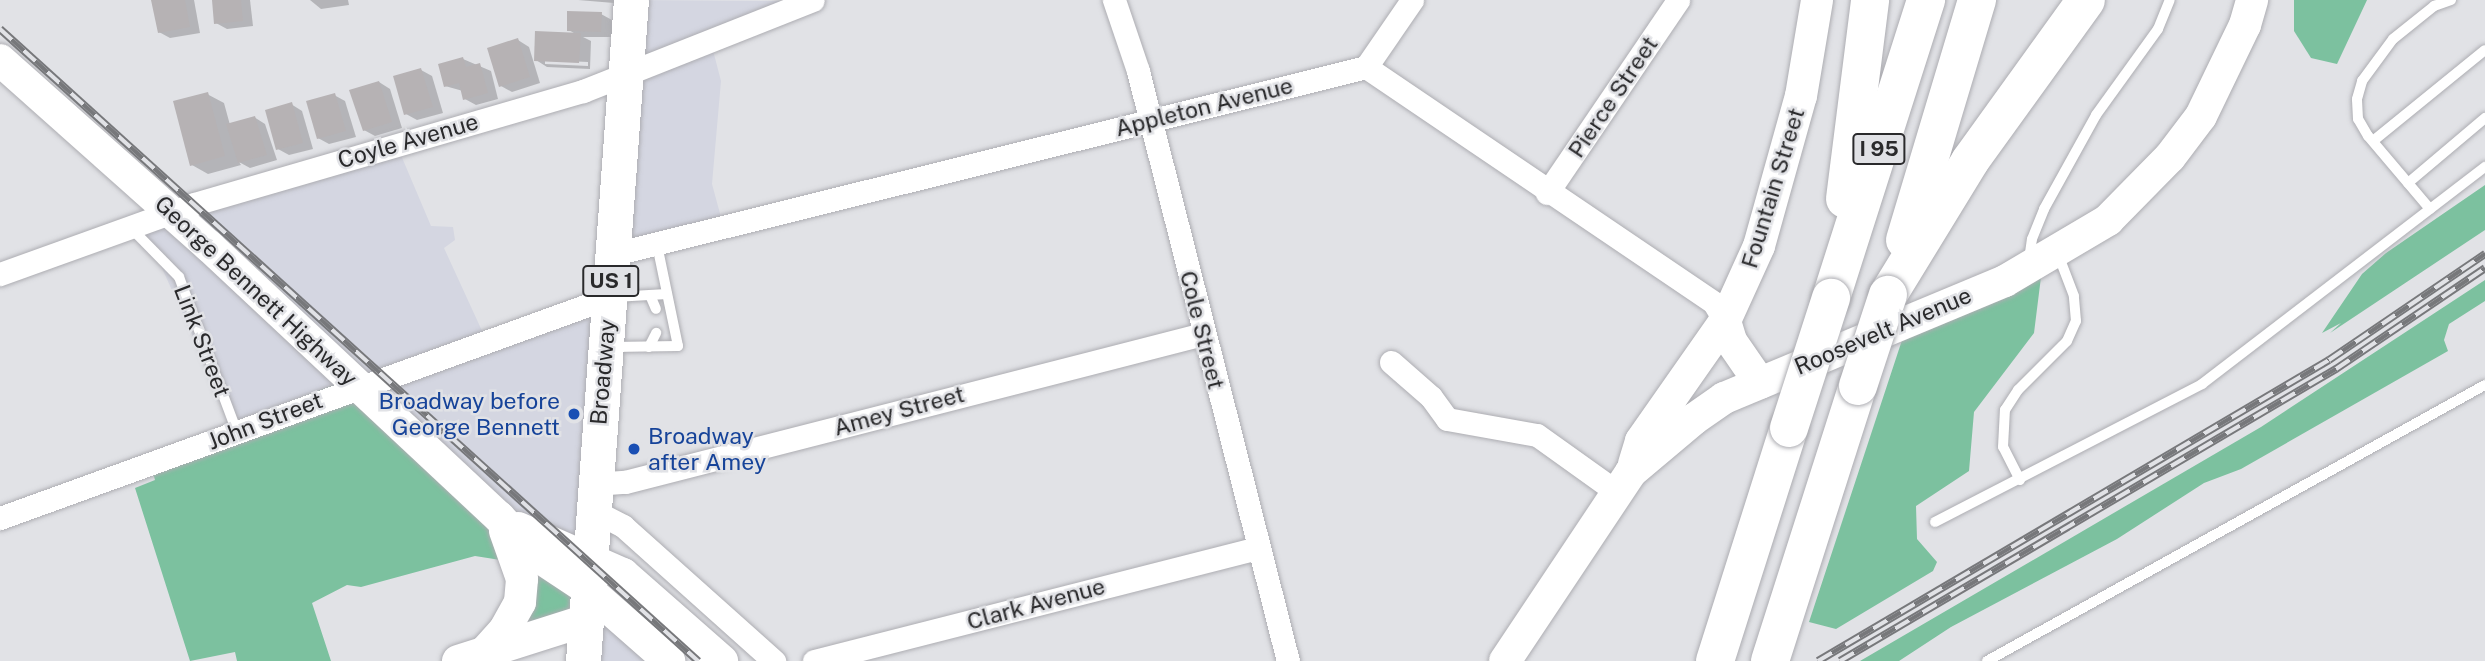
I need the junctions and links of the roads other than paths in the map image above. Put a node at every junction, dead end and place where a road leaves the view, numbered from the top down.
1 (631, 0) edge
2 (813, 0) edge
3 (1114, 0) edge
4 (1412, 0) edge
5 (1678, 0) edge
6 (1817, 0) edge
7 (1870, 0) edge
8 (1926, 0) edge
9 (1977, 0) edge
10 (2086, 0) edge
11 (2169, 0) edge
12 (2252, 0) edge
13 (2451, 0) edge
14 (2485, 50) edge
15 (0, 60) edge
16 (1366, 67) junction
17 (626, 71) junction
18 (2485, 118) edge
19 (1150, 120) junction
20 (2373, 141) junction
21 (2485, 167) edge
22 (2408, 183) junction
23 (1547, 193) junction
24 (2430, 209) junction
25 (171, 212) junction
26 (129, 225) junction
27 (657, 245) junction
28 (614, 254) junction
29 (2058, 254) junction
30 (2028, 269) junction
31 (0, 274) edge
32 (667, 294) junction
33 (1888, 295) junction
34 (610, 297) junction
35 (1831, 298) junction
36 (1725, 321) junction
37 (1203, 334) junction
38 (606, 348) junction
39 (1391, 362) dead end
40 (1760, 383) junction
41 (359, 385) junction
42 (2485, 385) edge
43 (237, 432) junction
44 (2020, 480) junction
45 (1625, 482) junction
46 (593, 497) junction
47 (0, 518) edge
48 (504, 521) junction
49 (1935, 522) dead end
50 (1258, 548) junction
51 (586, 591) junction
52 (1718, 649) edge
53 (470, 657) edge
54 (583, 661) edge
55 (669, 661) edge
56 (722, 661) edge
57 (775, 661) edge
58 (814, 661) edge
59 (1288, 661) edge
60 (1505, 661) edge
61 (1770, 661) edge
62 (1987, 661) edge

1 - 17 main road, Broadway / US 1
2 - 17 street, Coyle Avenue
3 - 19 street, Cole Street
4 - 16 street
5 - 23 street, Pierce Street
6 - 36 street, Fountain Street
7 - 35 highway
8 - 35 highway, I 95
9 - 33 highway, I 95
10 - 33 highway
11 - 30 lane
12 - 29 street, Roosevelt Avenue
13 - 20 lane
14 - 20 lane
15 - 25 street, George Bennett Highway
16 - 19 street, Appleton Avenue
16 - 23 street
17 - 25 street, Coyle Avenue
17 - 28 main road, Broadway / US 1
18 - 22 lane
19 - 27 street, Appleton Avenue
19 - 37 street, Cole Street
20 - 22 lane
21 - 24 lane
22 - 24 lane
23 - 36 street
24 - 44 lane
25 - 26 street, Coyle Avenue
25 - 41 street, George Bennett Highway
26 - 31 street, Coyle Avenue
26 - 43 lane, Link Street
27 - 28 street, Appleton Avenue
27 - 32 lane
28 - 34 main road, Broadway / US 1
29 - 30 street, Roosevelt Avenue
29 - 44 lane
30 - 40 street, Roosevelt Avenue
32 - 34 lane
32 - 38 lane
33 - 61 highway, I 95, bridge
34 - 38 main road, Broadway / US 1
34 - 41 street, John Street
35 - 52 highway, I 95, bridge
36 - 40 street
36 - 45 street, Fountain Street
37 - 46 street, Amey Street
37 - 50 street, Cole Street
38 - 46 main road, Broadway / US 1
39 - 45 street
40 - 45 street, Roosevelt Avenue
41 - 43 street, John Street
41 - 48 street, George Bennett Highway
42 - 62 lane
43 - 47 street, John Street
44 - 49 lane
45 - 60 street, Roosevelt Avenue
46 - 51 main road, Broadway / US 1
46 - 57 street
48 - 51 street, George Bennett Highway
48 - 53 street
50 - 58 street, Clark Avenue
50 - 59 street, Cole Street
51 - 53 street
51 - 54 main road, Broadway / US 1
51 - 55 street, George Bennett Highway
51 - 56 street, George Bennett Highway

